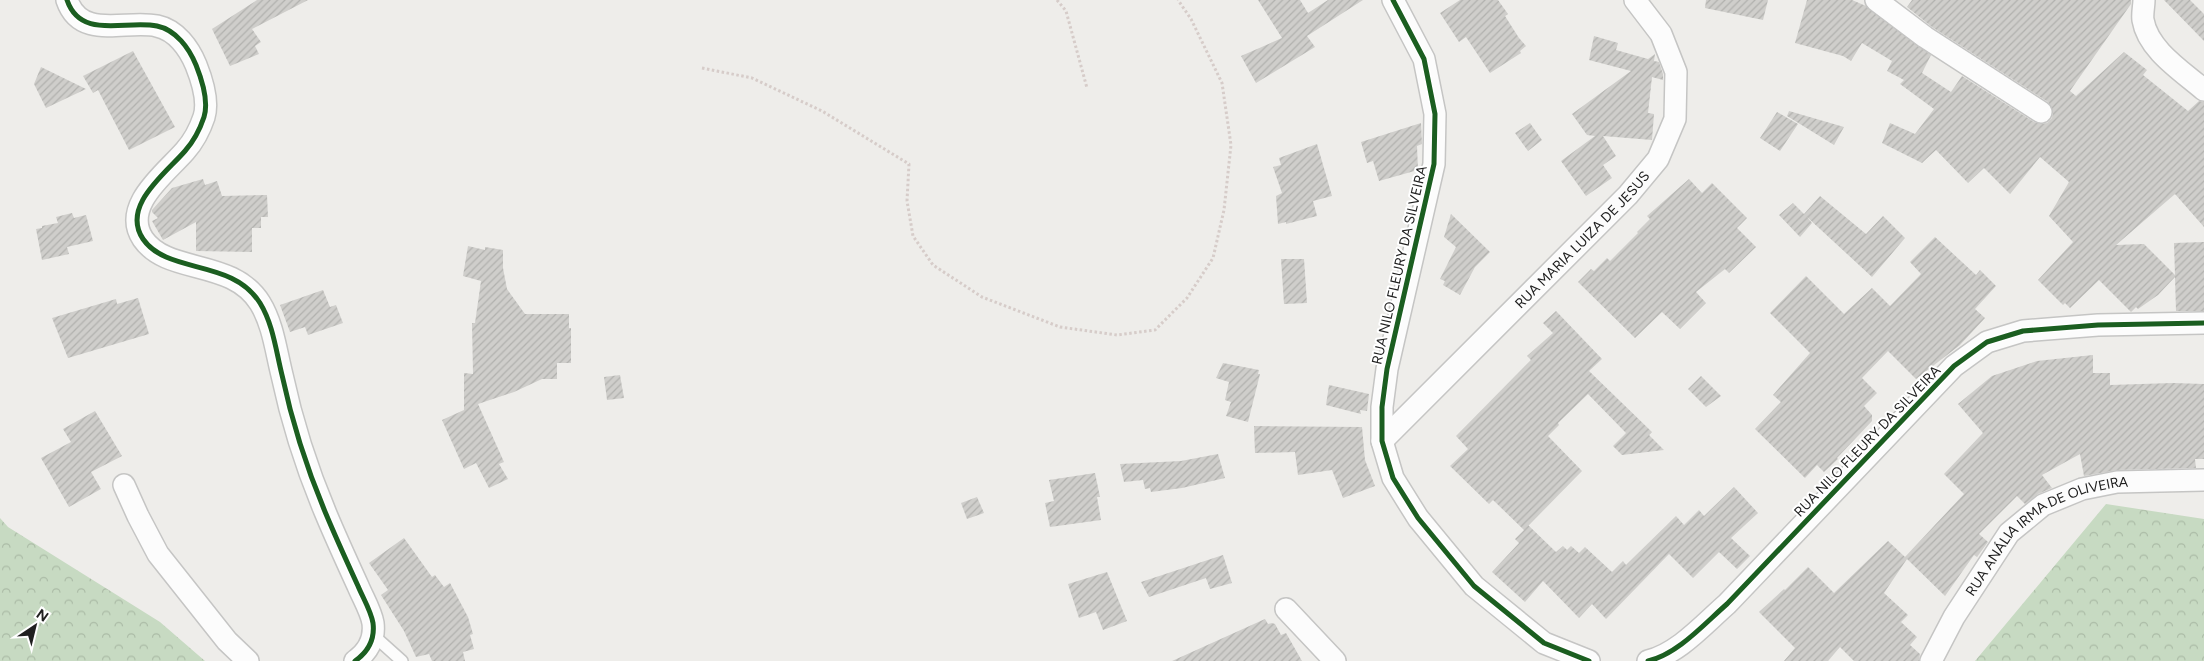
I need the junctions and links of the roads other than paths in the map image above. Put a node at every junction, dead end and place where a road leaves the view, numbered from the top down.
1 (67, 0) edge
2 (1393, 0) edge
3 (1635, 0) edge
4 (1876, 0) edge
5 (2144, 0) edge
6 (2204, 90) edge
7 (2041, 112) dead end
8 (2204, 323) edge
9 (1382, 441) junction
10 (2204, 480) edge
11 (124, 485) dead end
12 (1286, 609) dead end
13 (372, 635) junction
14 (248, 661) edge
15 (355, 661) edge
16 (402, 661) edge
17 (1335, 661) edge
18 (1589, 661) edge
19 (1648, 661) edge
20 (1931, 661) edge

1 - 13 street
2 - 9 street, RUA NILO FLEURY DA SILVEIRA
3 - 9 street, RUA MARIA LUIZA DE JESUS
4 - 7 street
5 - 6 street
8 - 19 street, RUA NILO FLEURY DA SILVEIRA
9 - 18 street, RUA NILO FLEURY DA SILVEIRA
10 - 20 street, RUA ANÁLIA IRMA DE OLIVEIRA
11 - 14 street
12 - 17 street
13 - 15 street
13 - 16 lane

